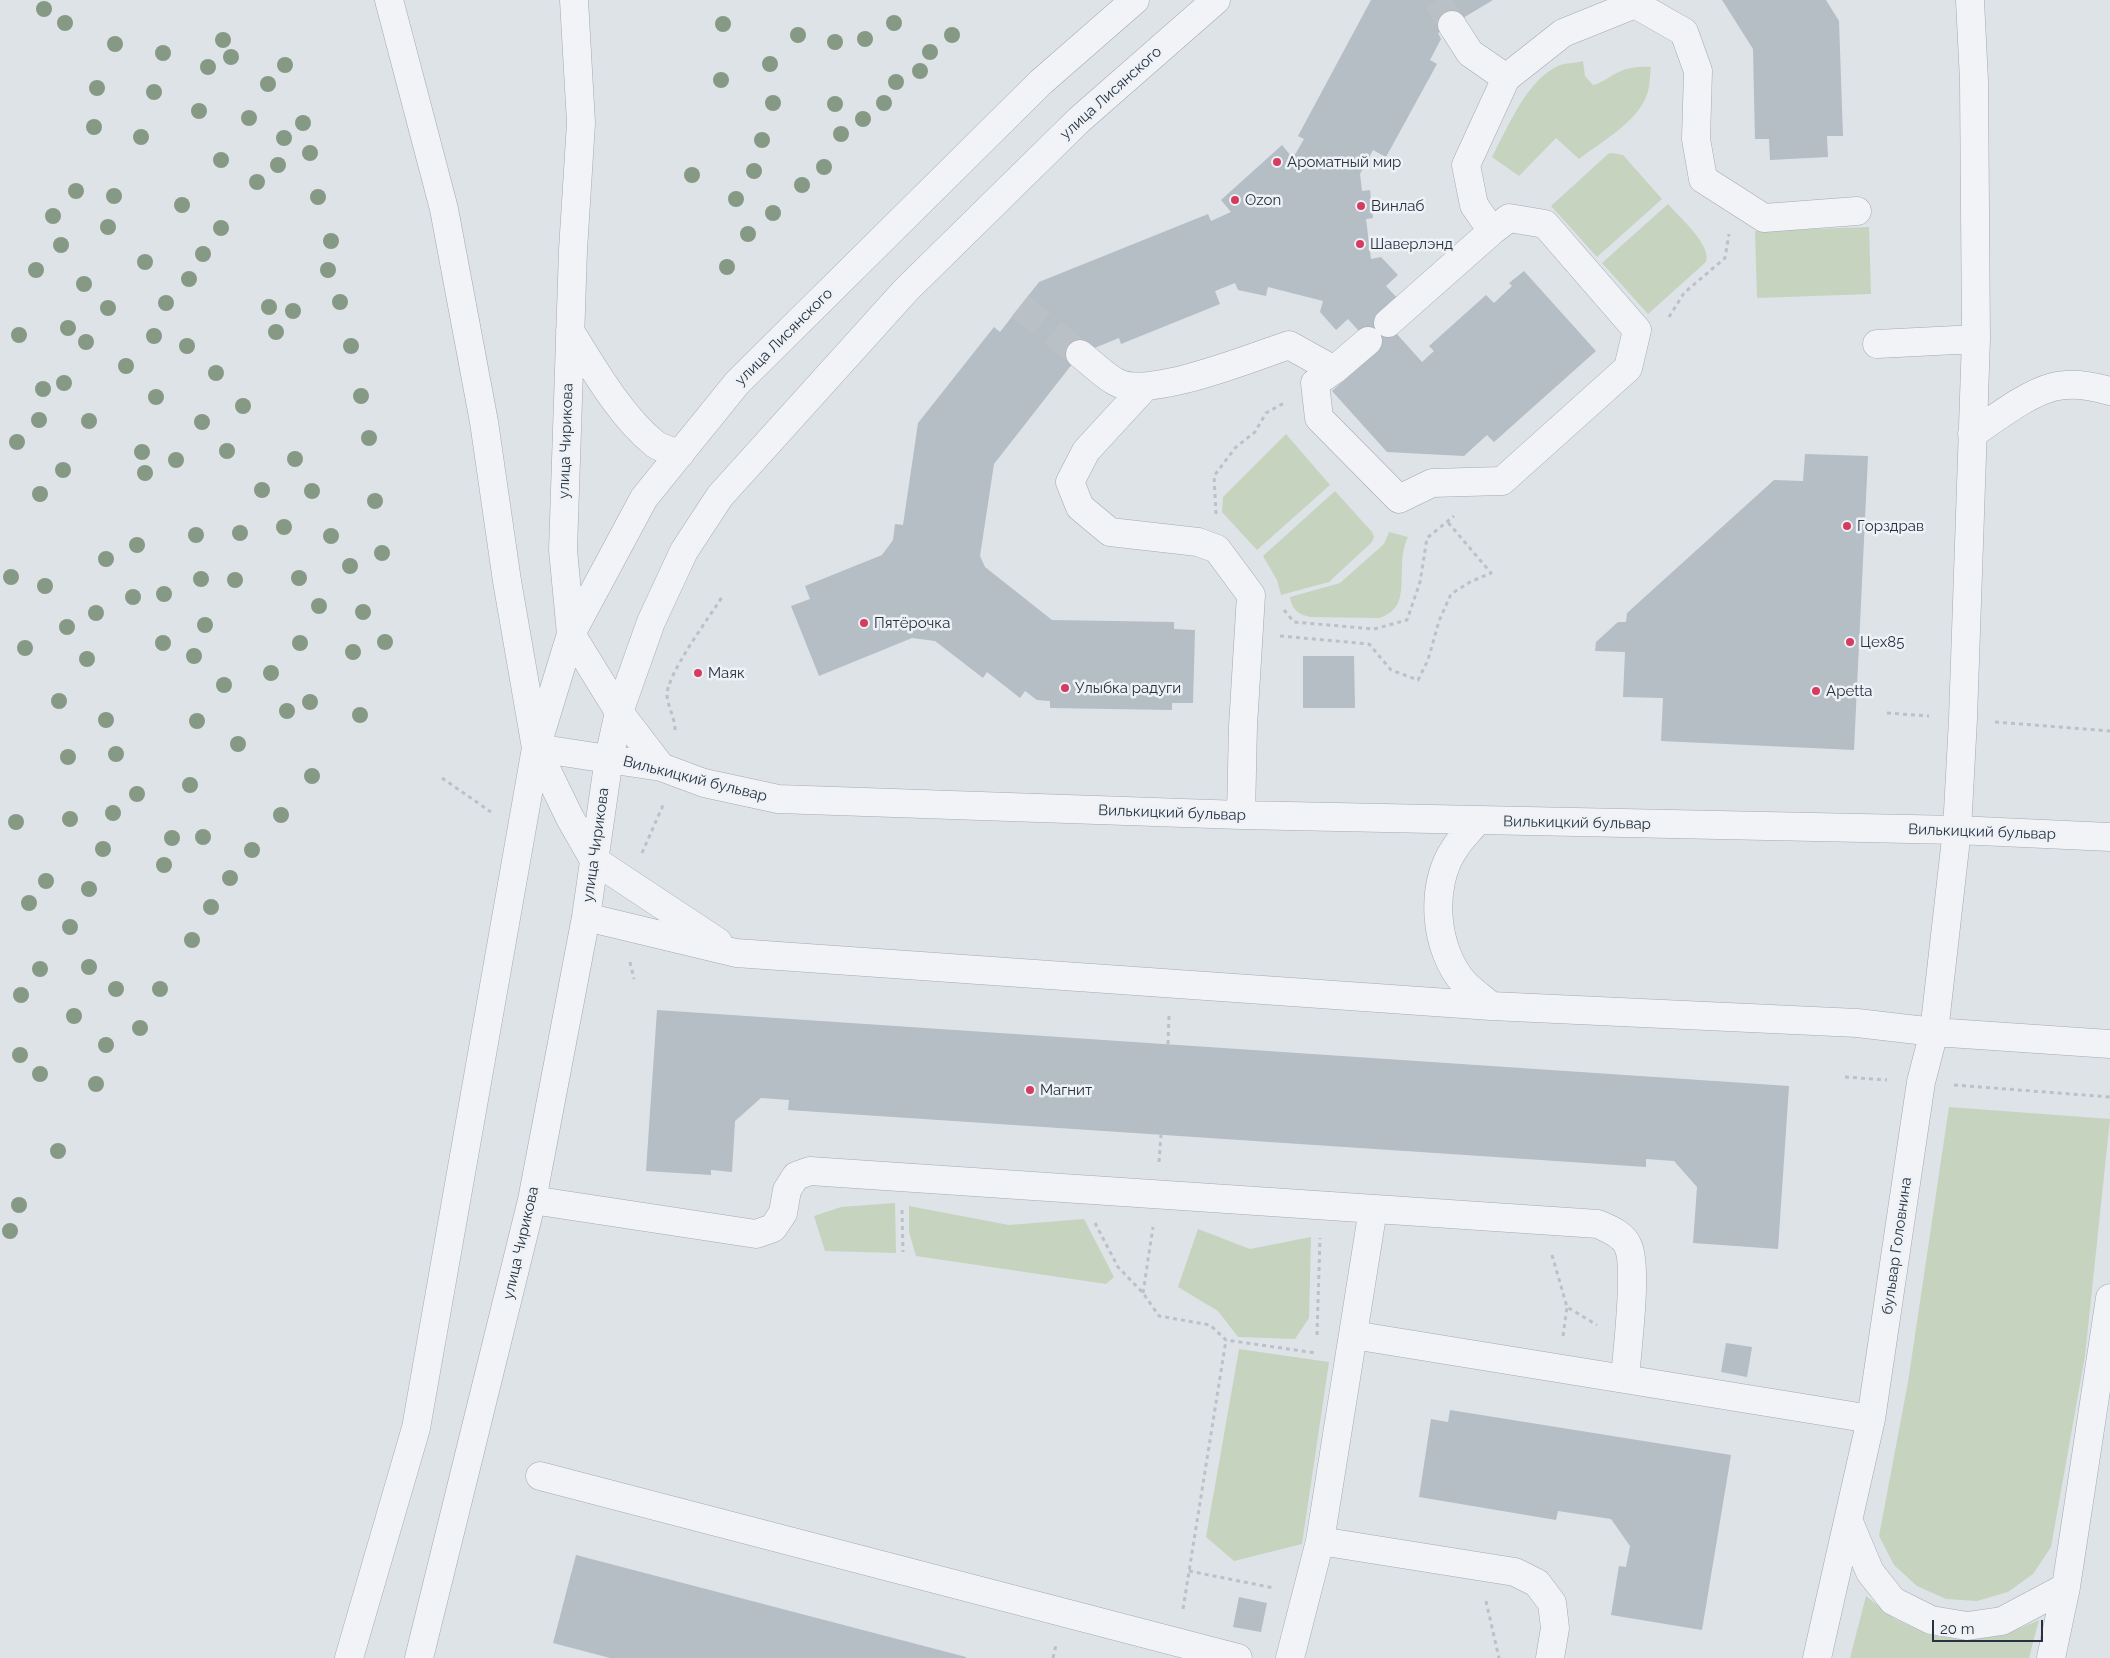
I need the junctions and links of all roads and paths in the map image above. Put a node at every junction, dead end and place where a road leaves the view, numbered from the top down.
1 (389, 0) edge
2 (574, 0) edge
3 (1135, 0) edge
4 (1216, 0) edge
5 (1970, 0) edge
6 (1452, 25) tunnel mouth
7 (1506, 78) junction
8 (1857, 211) dead end
9 (1730, 231) dead end
10 (1492, 232) junction
11 (1668, 318) dead end
12 (1388, 323) dead end
13 (570, 331) junction
14 (1976, 339) junction
15 (1368, 341) dead end
16 (1877, 344) dead end
17 (1080, 354) tunnel mouth
18 (1334, 370) junction
19 (1144, 388) junction
20 (1316, 390) junction
21 (2110, 391) edge
22 (1972, 434) junction
23 (680, 454) junction
24 (1420, 489) junction
25 (1455, 516) dead end
26 (1216, 518) dead end
27 (1447, 521) junction
28 (1282, 608) dead end
29 (1249, 633) junction
30 (571, 634) junction
31 (619, 712) junction
32 (1888, 713) dead end
33 (1938, 717) dead end
34 (1992, 722) dead end
35 (2110, 731) edge
36 (536, 748) junction
37 (609, 758) junction
38 (661, 767) junction
39 (1242, 815) junction
40 (1477, 821) junction
41 (1957, 830) junction
42 (2110, 837) edge
43 (594, 860) junction
44 (586, 917) junction
45 (736, 953) junction
46 (1492, 1006) junction
47 (1169, 1015) dead end
48 (1934, 1032) junction
49 (1168, 1044) dead end
50 (2110, 1044) edge
51 (1845, 1077) dead end
52 (1889, 1080) dead end
53 (1946, 1085) dead end
54 (2110, 1097) edge
55 (901, 1177) junction
56 (1095, 1190) junction
57 (532, 1200) junction
58 (1321, 1205) junction
59 (1373, 1209) junction
60 (1543, 1220) junction
61 (903, 1252) dead end
62 (2110, 1298) edge
63 (2108, 1329) edge
64 (1226, 1340) junction
65 (1627, 1344) junction
66 (1351, 1346) junction
67 (1316, 1353) junction
68 (1625, 1378) junction
69 (1872, 1419) junction
70 (540, 1476) dead end
71 (1849, 1522) junction
72 (1320, 1541) junction
73 (1477, 1566) junction
74 (1189, 1571) junction
75 (2066, 1587) junction
76 (1306, 1595) junction
77 (1177, 1642) junction
78 (349, 1658) edge
79 (420, 1658) edge
80 (1238, 1658) edge
81 (1290, 1658) edge
82 (1499, 1658) edge
83 (1550, 1658) edge
84 (1817, 1658) edge
85 (2052, 1658) edge

1 - 36 street
2 - 13 street, улица Чирикова
3 - 23 street, улица Лисянского
4 - 31 street, улица Лисянского
5 - 14 street, бульвар Головнина
6 - 7 street
7 - 8 street
7 - 10 street
9 - 11 path
10 - 12 street
10 - 24 street
13 - 23 street
13 - 30 street, улица Чирикова
14 - 16 street
14 - 22 street, бульвар Головнина
15 - 18 street
17 - 19 street
18 - 19 street
18 - 20 street
19 - 29 street
20 - 24 street
20 - 26 path
21 - 22 street
22 - 41 street, бульвар Головнина
23 - 30 street, улица Лисянского
24 - 27 path
25 - 27 path
27 - 28 path
27 - 29 path
29 - 39 street
30 - 31 street, улица Чирикова
30 - 36 street, улица Лисянского
31 - 37 street, улица Чирикова
31 - 38 street
32 - 33 path
34 - 35 path
36 - 37 street, Вилькицкий бульвар
36 - 43 street
36 - 78 street
37 - 38 street, Вилькицкий бульвар
37 - 43 street, улица Чирикова
38 - 39 street, Вилькицкий бульвар
39 - 40 street, Вилькицкий бульвар
40 - 41 street, Вилькицкий бульвар
40 - 46 street
41 - 42 street, Вилькицкий бульвар
41 - 48 street, бульвар Головнина
43 - 44 street, улица Чирикова
43 - 45 street
44 - 45 street
44 - 57 street, улица Чирикова
45 - 46 street
46 - 48 street
47 - 49 path
48 - 50 street
48 - 69 street, бульвар Головнина
51 - 52 path
53 - 54 path
55 - 56 street
55 - 57 street
55 - 61 path
56 - 58 street
56 - 64 path
57 - 79 street, улица Чирикова
58 - 59 street
58 - 67 path
59 - 60 street
59 - 66 street
60 - 65 path
60 - 65 street
62 - 63 street
63 - 75 street
64 - 67 path
64 - 74 path
65 - 68 street
66 - 67 path
66 - 68 street
66 - 72 street
68 - 69 street
69 - 71 street, бульвар Головнина
70 - 77 street
71 - 75 street
71 - 84 street, бульвар Головнина
72 - 73 street
72 - 76 street
73 - 82 path
73 - 83 street
74 - 76 path
74 - 77 path
75 - 85 street
76 - 81 street
77 - 80 street

